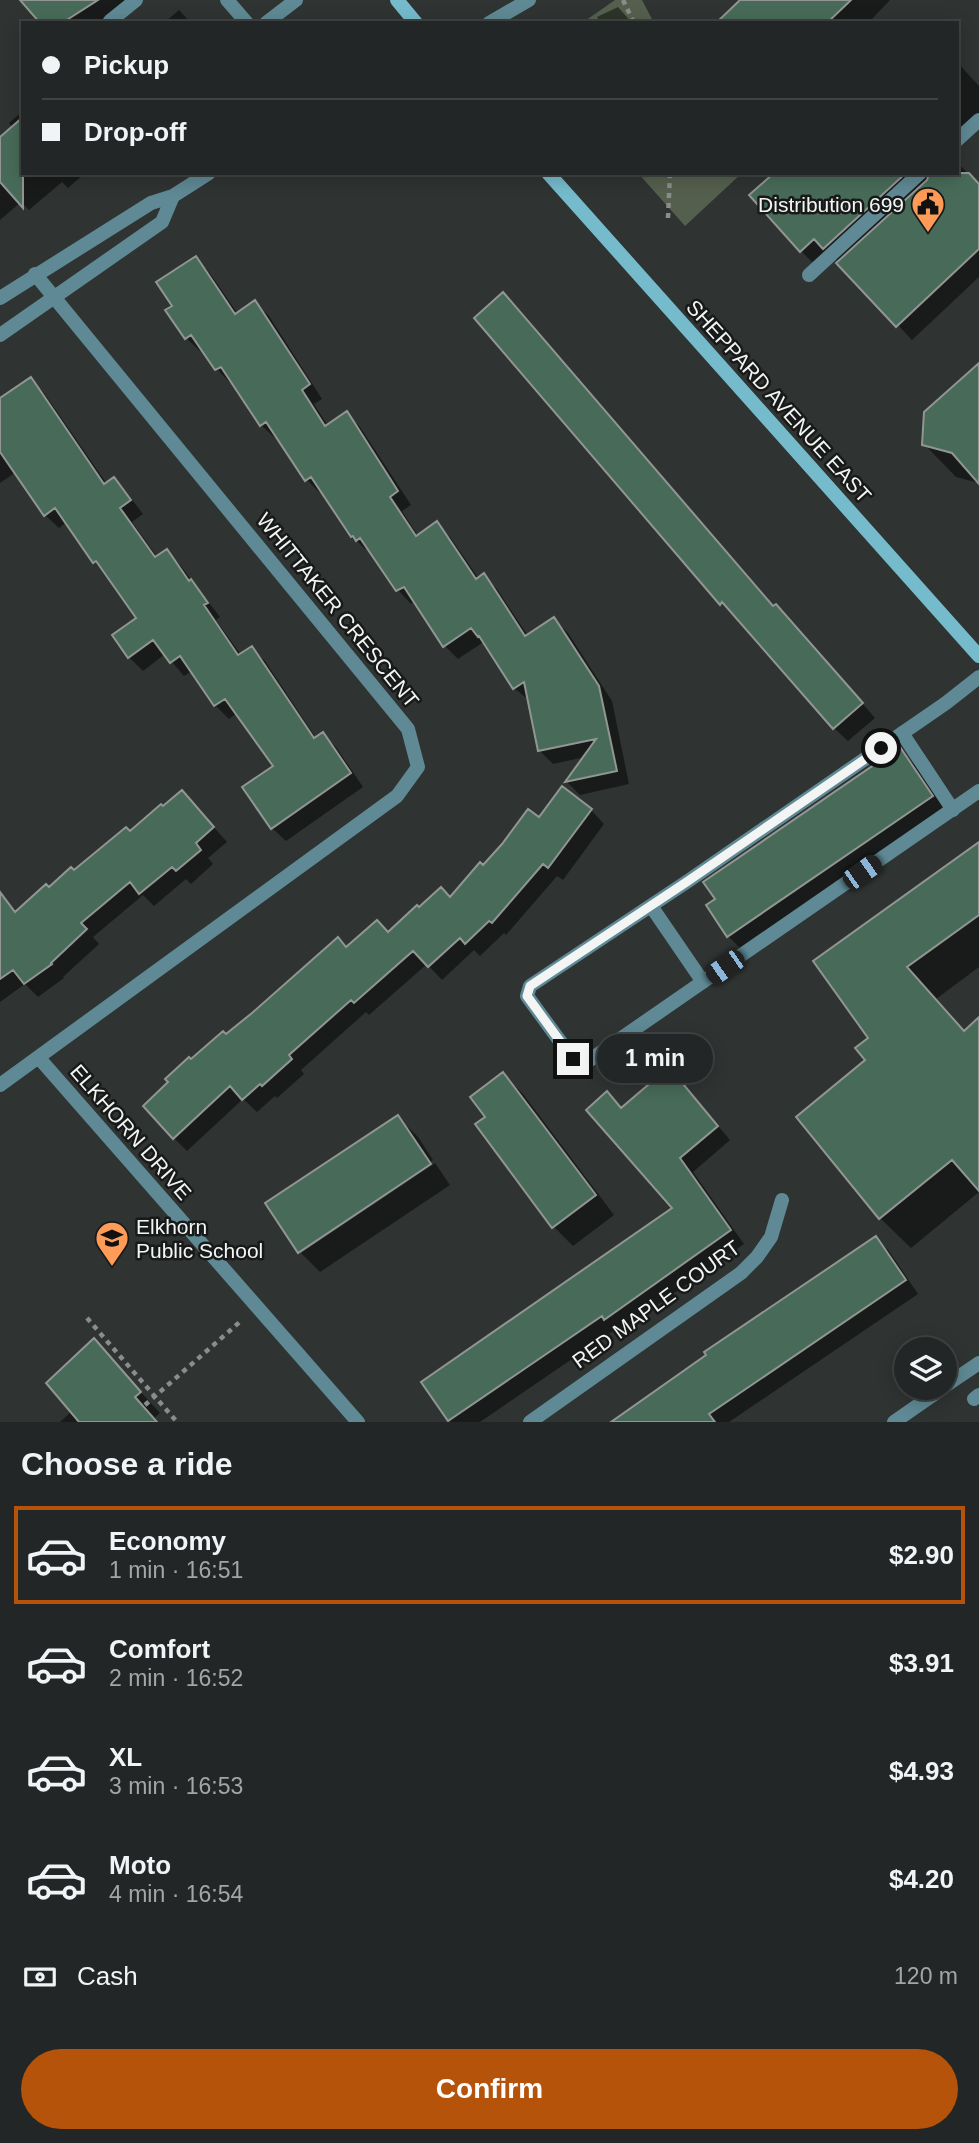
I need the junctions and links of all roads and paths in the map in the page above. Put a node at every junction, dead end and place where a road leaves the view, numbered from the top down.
1 (136, 0) edge
2 (227, 0) edge
3 (296, 0) edge
4 (397, 0) edge
5 (529, 0) edge
6 (623, 0) edge
7 (110, 21) edge
8 (245, 21) edge
9 (269, 21) edge
10 (414, 21) edge
11 (492, 21) edge
12 (633, 21) edge
13 (979, 120) edge
14 (959, 137) edge
15 (206, 175) edge
16 (550, 175) edge
17 (670, 175) edge
18 (918, 175) edge
19 (173, 196) junction
20 (668, 218) dead end
21 (35, 274) junction
22 (809, 275) dead end
23 (0, 298) edge
24 (54, 298) junction
25 (0, 335) edge
26 (979, 656) edge
27 (979, 677) edge
28 (902, 733) junction
29 (979, 792) edge
30 (953, 810) junction
31 (651, 906) junction
32 (703, 982) junction
33 (39, 1058) junction
34 (0, 1085) edge
35 (782, 1200) dead end
36 (257, 1307) junction
37 (87, 1318) dead end
38 (979, 1363) edge
39 (957, 1378) edge
40 (155, 1396) junction
41 (925, 1400) edge
42 (145, 1405) dead end
43 (177, 1422) edge
44 (358, 1422) edge
45 (530, 1422) edge
46 (894, 1422) edge

1 - 7 street
2 - 8 street
3 - 9 street
4 - 10 main road
5 - 11 street
6 - 12 path
13 - 14 street
15 - 19 street
16 - 26 main road, SHEPPARD AVENUE EAST
17 - 20 path
18 - 22 street
19 - 21 street
19 - 24 street
21 - 23 street
21 - 24 street, WHITTAKER CRESCENT
24 - 25 street
24 - 33 street, WHITTAKER CRESCENT
27 - 28 street
28 - 30 street
28 - 31 street
29 - 30 street
30 - 32 street
31 - 32 street
31 - 32 street
33 - 34 street, WHITTAKER CRESCENT
33 - 36 street, ELKHORN DRIVE
35 - 45 street, RED MAPLE COURT
36 - 40 path
36 - 44 street, ELKHORN DRIVE
37 - 40 path
38 - 39 street
40 - 42 path
40 - 43 path
41 - 46 street

